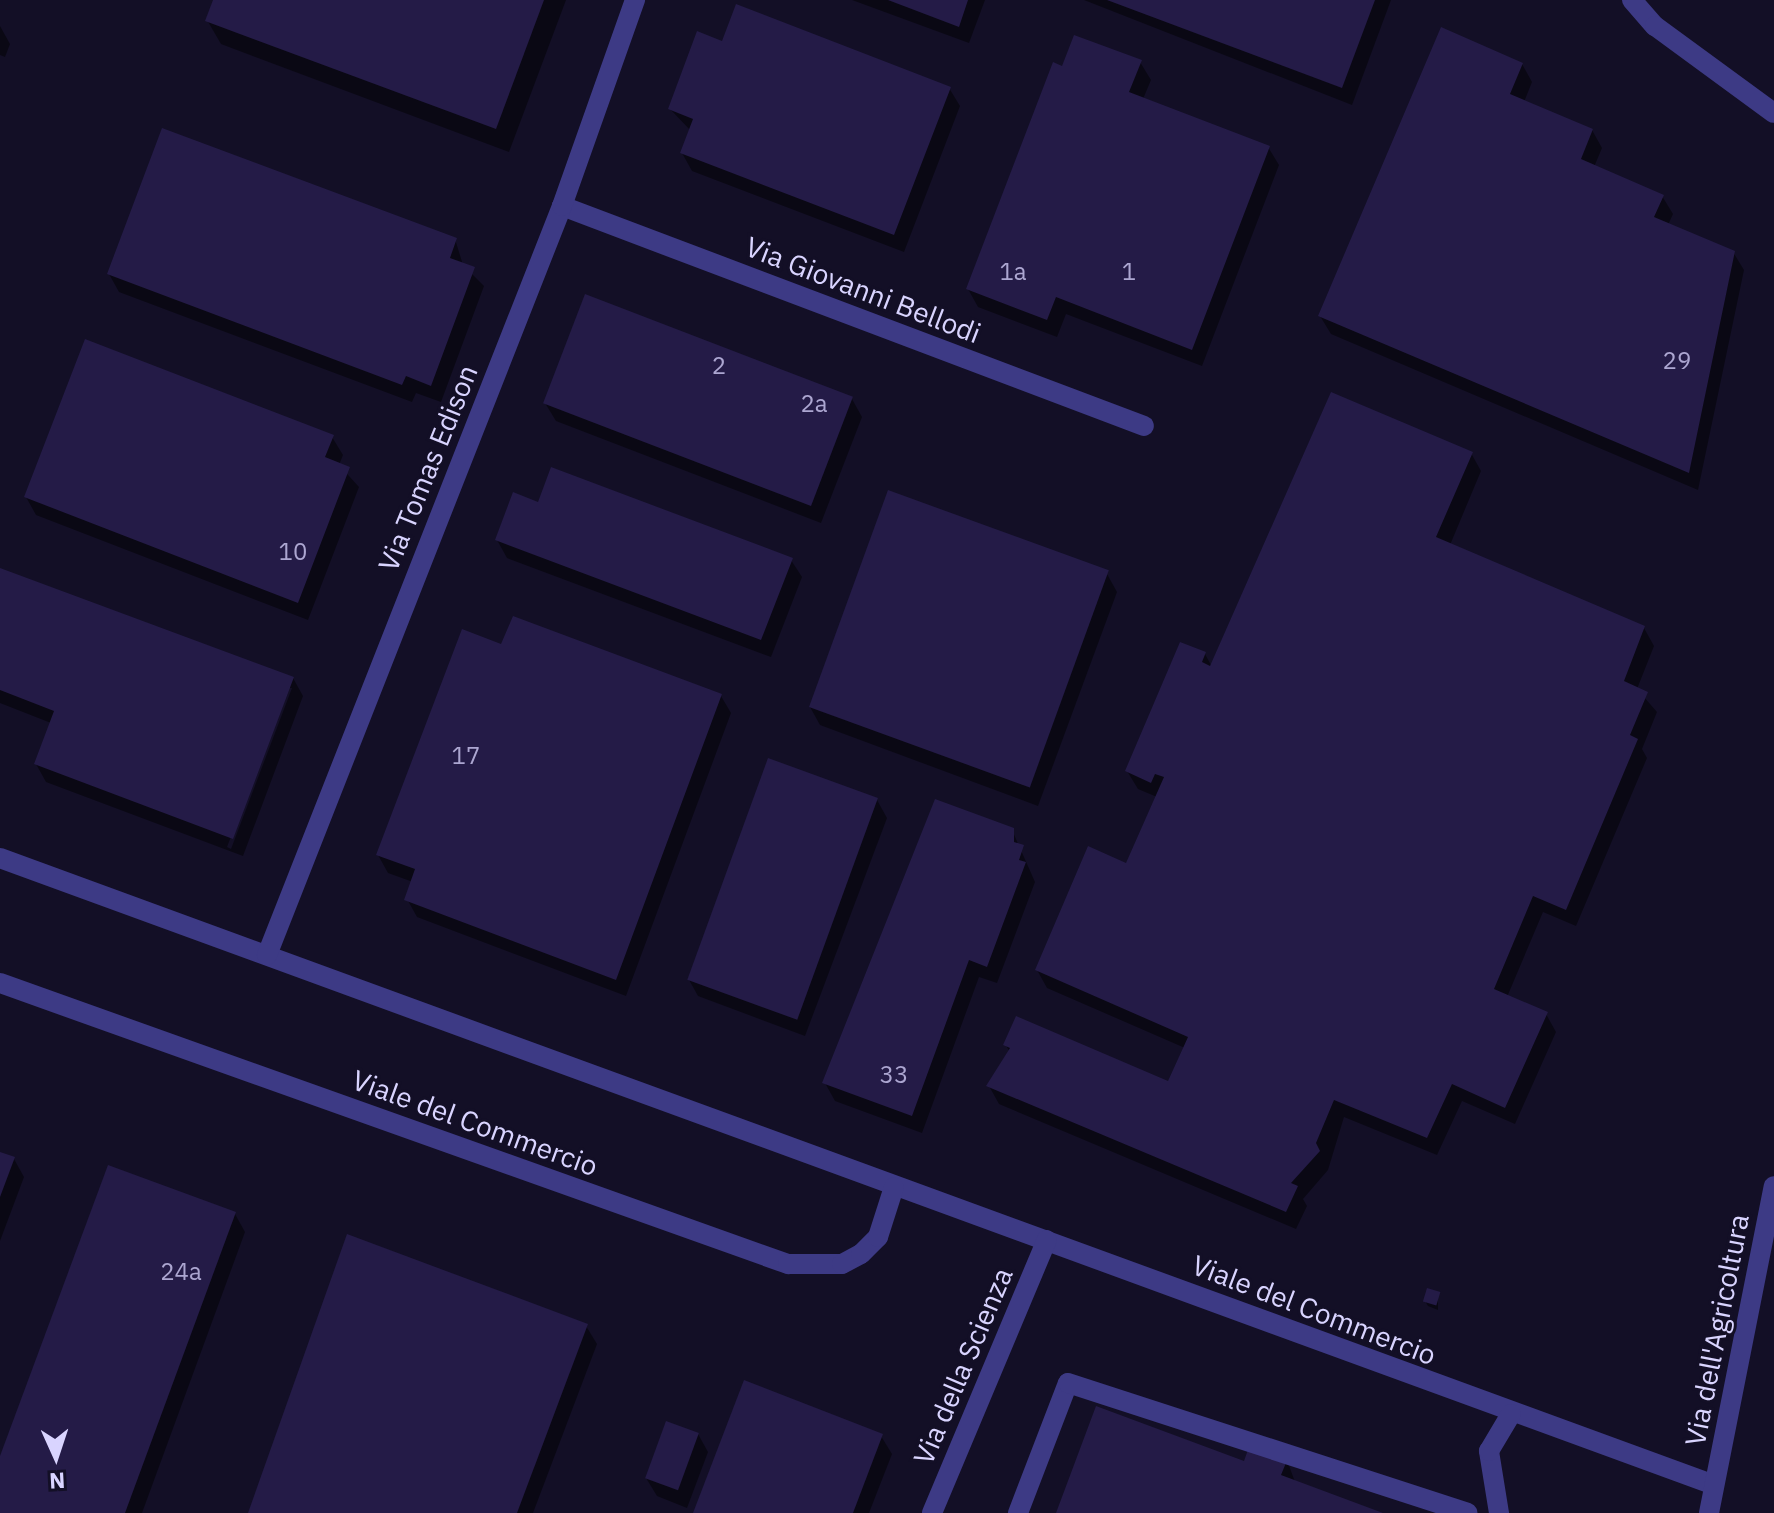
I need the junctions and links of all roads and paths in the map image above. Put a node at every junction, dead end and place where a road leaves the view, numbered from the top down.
1 (635, 0) edge
2 (1632, 0) edge
3 (1774, 113) edge
4 (562, 206) junction
5 (1144, 426) dead end
6 (0, 858) edge
7 (267, 955) junction
8 (0, 983) edge
9 (1774, 1186) edge
10 (894, 1187) junction
11 (1047, 1240) junction
12 (1511, 1414) junction
13 (1714, 1485) junction
14 (932, 1513) edge
15 (1018, 1513) edge
16 (1467, 1513) edge
17 (1499, 1513) edge
18 (1709, 1513) edge

1 - 4 street, Via Tomas Edison
2 - 3 street
4 - 5 street, Via Giovanni Bellodi
4 - 7 street, Via Tomas Edison
6 - 7 street, Viale del Commercio
7 - 10 street, Viale del Commercio
8 - 10 street, Viale del Commercio
9 - 13 street, Via dell'Agricoltura
10 - 11 street, Viale del Commercio
11 - 12 street, Viale del Commercio
11 - 14 street, Via della Scienza
12 - 13 street, Viale del Commercio
12 - 17 street
13 - 18 street, Via dell'Agricoltura
15 - 16 street

